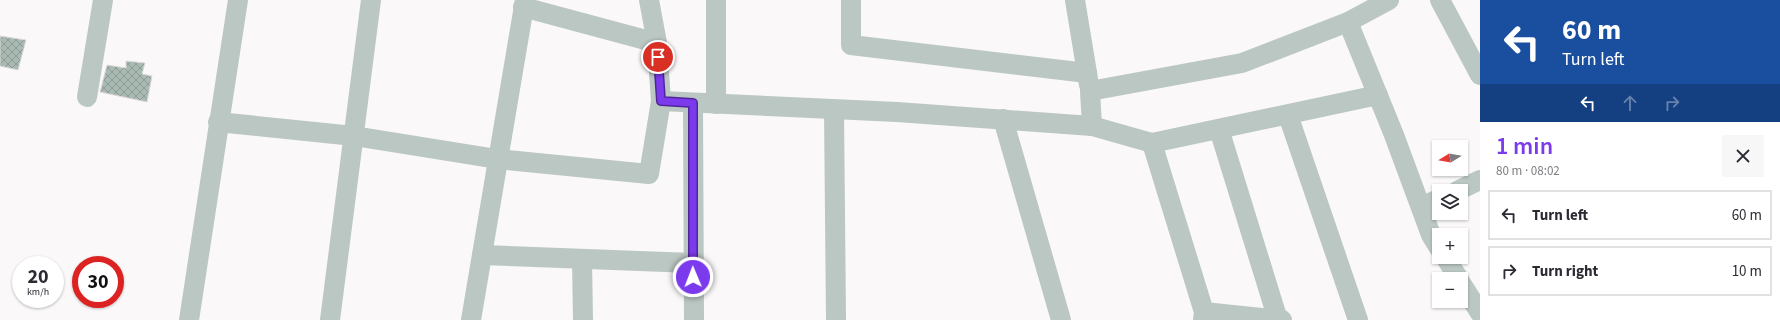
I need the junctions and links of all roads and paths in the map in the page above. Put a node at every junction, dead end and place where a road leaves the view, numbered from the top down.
1 (102, 0) edge
2 (238, 0) edge
3 (371, 0) edge
4 (650, 0) edge
5 (716, 0) edge
6 (851, 0) edge
7 (1075, 0) edge
8 (1389, 0) edge
9 (1440, 0) edge
10 (524, 3) edge
11 (1348, 22) junction
12 (657, 43) junction
13 (1480, 75) edge
14 (1089, 82) junction
15 (1378, 95) junction
16 (87, 97) dead end
17 (661, 101) junction
18 (693, 103) junction
19 (716, 104) junction
20 (834, 109) junction
21 (1288, 115) junction
22 (1003, 120) junction
23 (218, 122) junction
24 (1092, 126) junction
25 (1219, 129) junction
26 (354, 136) junction
27 (1152, 143) junction
28 (497, 159) junction
29 (1480, 180) edge
30 (1468, 186) edge
31 (1432, 202) edge
32 (1421, 208) junction
33 (1432, 237) edge
34 (482, 255) junction
35 (582, 259) junction
36 (692, 263) junction
37 (1468, 294) edge
38 (1480, 313) edge
39 (1204, 316) edge
40 (189, 320) edge
41 (330, 320) edge
42 (471, 320) edge
43 (584, 320) edge
44 (694, 320) edge
45 (836, 320) edge
46 (1060, 320) edge
47 (1278, 320) edge
48 (1282, 320) edge
49 (1358, 320) edge

1 - 16 street
2 - 23 street
3 - 26 street
4 - 12 street
5 - 19 street
6 - 14 street
7 - 14 street
8 - 11 street
9 - 13 street
10 - 12 street
10 - 28 street
11 - 14 street
11 - 15 street
12 - 17 street
14 - 24 street
15 - 21 street
15 - 32 street
17 - 18 street
17 - 28 street
18 - 19 street
18 - 36 street
19 - 20 street
20 - 22 street
20 - 45 street
21 - 25 street
21 - 49 street
22 - 24 street
22 - 46 street
23 - 26 street
23 - 40 street
24 - 27 street
25 - 27 street
25 - 47 street
26 - 28 street
26 - 41 street
27 - 39 street
28 - 34 street
29 - 30 street
31 - 32 street
32 - 33 street
34 - 35 street
34 - 42 street
35 - 36 street
35 - 43 street
36 - 44 street
37 - 38 street
39 - 47 street
47 - 48 street

